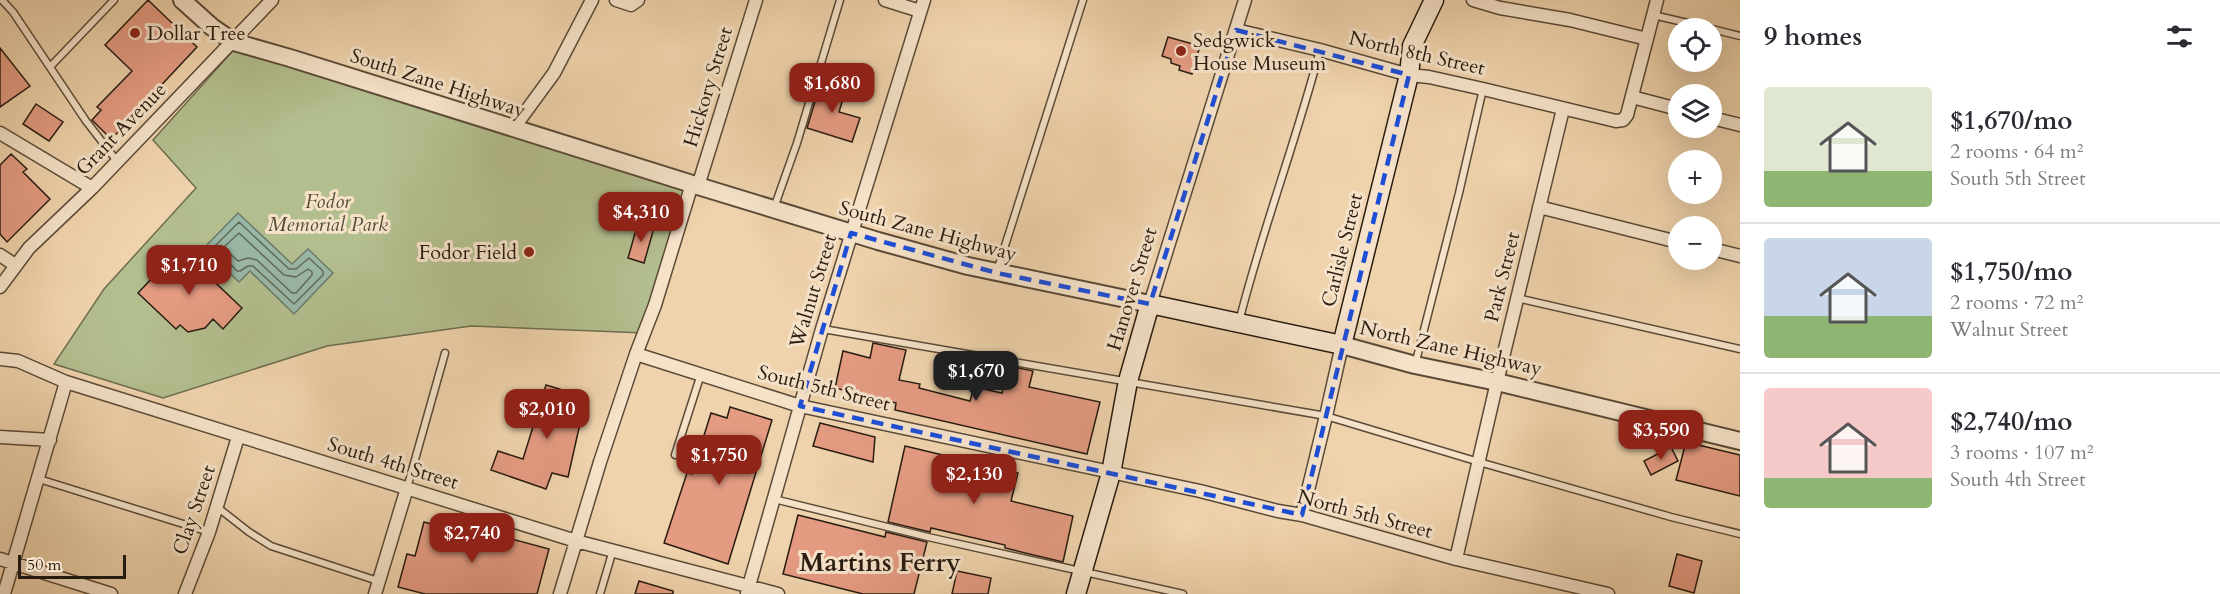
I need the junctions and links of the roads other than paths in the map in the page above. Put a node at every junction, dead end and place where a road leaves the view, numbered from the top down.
1 (2, 0) edge
2 (114, 0) edge
3 (182, 0) edge
4 (272, 0) edge
5 (592, 0) edge
6 (616, 0) edge
7 (638, 0) edge
8 (756, 0) edge
9 (840, 0) edge
10 (885, 0) edge
11 (1083, 0) edge
12 (1245, 0) edge
13 (1434, 0) edge
14 (1473, 0) edge
15 (1657, 0) edge
16 (922, 5) edge
17 (1653, 15) junction
18 (1668, 19) edge
19 (1236, 30) junction
20 (1722, 32) edge
21 (1740, 36) edge
22 (1647, 39) junction
23 (234, 42) junction
24 (1320, 50) junction
25 (50, 67) junction
26 (1409, 75) junction
27 (1483, 89) junction
28 (1632, 97) junction
29 (1668, 106) edge
30 (1563, 109) junction
31 (1722, 120) edge
32 (1740, 125) edge
33 (513, 129) junction
34 (0, 133) edge
35 (117, 160) junction
36 (695, 185) junction
37 (92, 188) junction
38 (1539, 207) junction
39 (773, 209) junction
40 (851, 233) junction
41 (1668, 239) edge
42 (1722, 252) edge
43 (0, 255) edge
44 (1740, 256) edge
45 (15, 265) junction
46 (997, 273) junction
47 (0, 287) edge
48 (1517, 298) junction
49 (1150, 304) junction
50 (1238, 325) junction
51 (822, 328) junction
52 (1342, 345) junction
53 (1740, 350) edge
54 (445, 353) dead end
55 (636, 354) junction
56 (0, 358) edge
57 (1415, 365) junction
58 (701, 375) junction
59 (1128, 381) junction
60 (66, 382) junction
61 (1497, 382) junction
62 (800, 406) junction
63 (1326, 416) junction
64 (0, 437) edge
65 (238, 437) junction
66 (51, 440) junction
67 (1740, 441) edge
68 (675, 455) dead end
69 (1479, 462) junction
70 (1111, 473) junction
71 (39, 479) junction
72 (407, 488) junction
73 (774, 499) junction
74 (217, 507) junction
75 (1302, 515) junction
76 (209, 532) junction
77 (1740, 534) edge
78 (576, 541) junction
79 (613, 550) junction
80 (0, 559) edge
81 (1456, 559) junction
82 (13, 564) junction
83 (1082, 571) junction
84 (377, 588) edge
85 (748, 590) edge
86 (4, 594) edge
87 (111, 594) edge
88 (185, 594) edge
89 (560, 594) edge
90 (600, 594) edge
91 (778, 594) edge
92 (1076, 594) edge
93 (1183, 594) edge
94 (1608, 594) edge

1 - 25 lane
2 - 25 lane
3 - 23 street, South Zane Highway
4 - 23 street, Grant Avenue
5 - 33 street
6 - 7 street
8 - 36 street, Hickory Street
9 - 39 lane
10 - 16 street
11 - 46 lane
12 - 19 street, Hanover Street
13 - 26 main road, Carlisle Street
14 - 22 street
15 - 17 street
16 - 40 street, Walnut Street
17 - 18 lane
17 - 22 street
19 - 24 street, North 8th Street
19 - 49 street, Hanover Street
20 - 21 lane
22 - 28 street
23 - 33 street, South Zane Highway
23 - 35 street, Grant Avenue
24 - 26 street, North 8th Street
24 - 50 lane
25 - 35 lane
26 - 27 street, North 8th Street
26 - 52 main road, Carlisle Street
27 - 30 street, North 8th Street
27 - 57 lane
28 - 29 street
28 - 30 street, North 8th Street
30 - 38 street, Park Street
31 - 32 street
33 - 36 street, South Zane Highway
34 - 37 street
35 - 37 street, Grant Avenue
36 - 39 street, South Zane Highway
36 - 55 street, Hickory Street
37 - 45 street, Grant Avenue
38 - 41 street
38 - 48 street, Park Street
39 - 40 street, South Zane Highway
40 - 46 street, South Zane Highway
40 - 51 street, Walnut Street
42 - 44 street
43 - 45 street
45 - 47 street, Grant Avenue
46 - 49 street, South Zane Highway
48 - 53 lane
48 - 61 street, Park Street
49 - 50 main road, North Zane Highway
49 - 59 main road, Hanover Street
50 - 52 main road, North Zane Highway
51 - 59 lane
51 - 62 street, Walnut Street
52 - 57 street, North Zane Highway
52 - 63 street, Carlisle Street
54 - 72 lane
55 - 58 street, South 5th Street
55 - 78 street, Hickory Street
56 - 60 street, South 4th Street
57 - 61 street, North Zane Highway
58 - 62 street, South 5th Street
58 - 68 lane
59 - 63 lane
59 - 70 main road, Hanover Street
60 - 65 street, South 4th Street
60 - 66 street
61 - 67 street, North Zane Highway
61 - 69 street, Park Street
62 - 70 street, South 5th Street
62 - 73 street, Walnut Street
63 - 69 lane
63 - 75 street, Carlisle Street
64 - 66 street
65 - 72 street, South 4th Street
65 - 74 street, Clay Street
66 - 71 street
69 - 77 lane
69 - 81 street, Park Street
70 - 75 street, North 5th Street
70 - 83 main road, Hanover Street
71 - 76 lane
71 - 82 street
72 - 78 street, South 4th Street
72 - 84 street
73 - 83 lane
73 - 85 street, Walnut Street
74 - 76 street, Clay Street
74 - 84 lane
75 - 81 street, North 5th Street
76 - 88 street, Clay Street
78 - 79 street, South 4th Street
78 - 89 street, Hickory Street
79 - 85 street, South 4th Street
79 - 90 lane
80 - 82 street
81 - 94 street, North 5th Street
82 - 86 street
82 - 87 street
83 - 92 main road, Hanover Street
83 - 93 lane
85 - 91 street, South 4th Street

